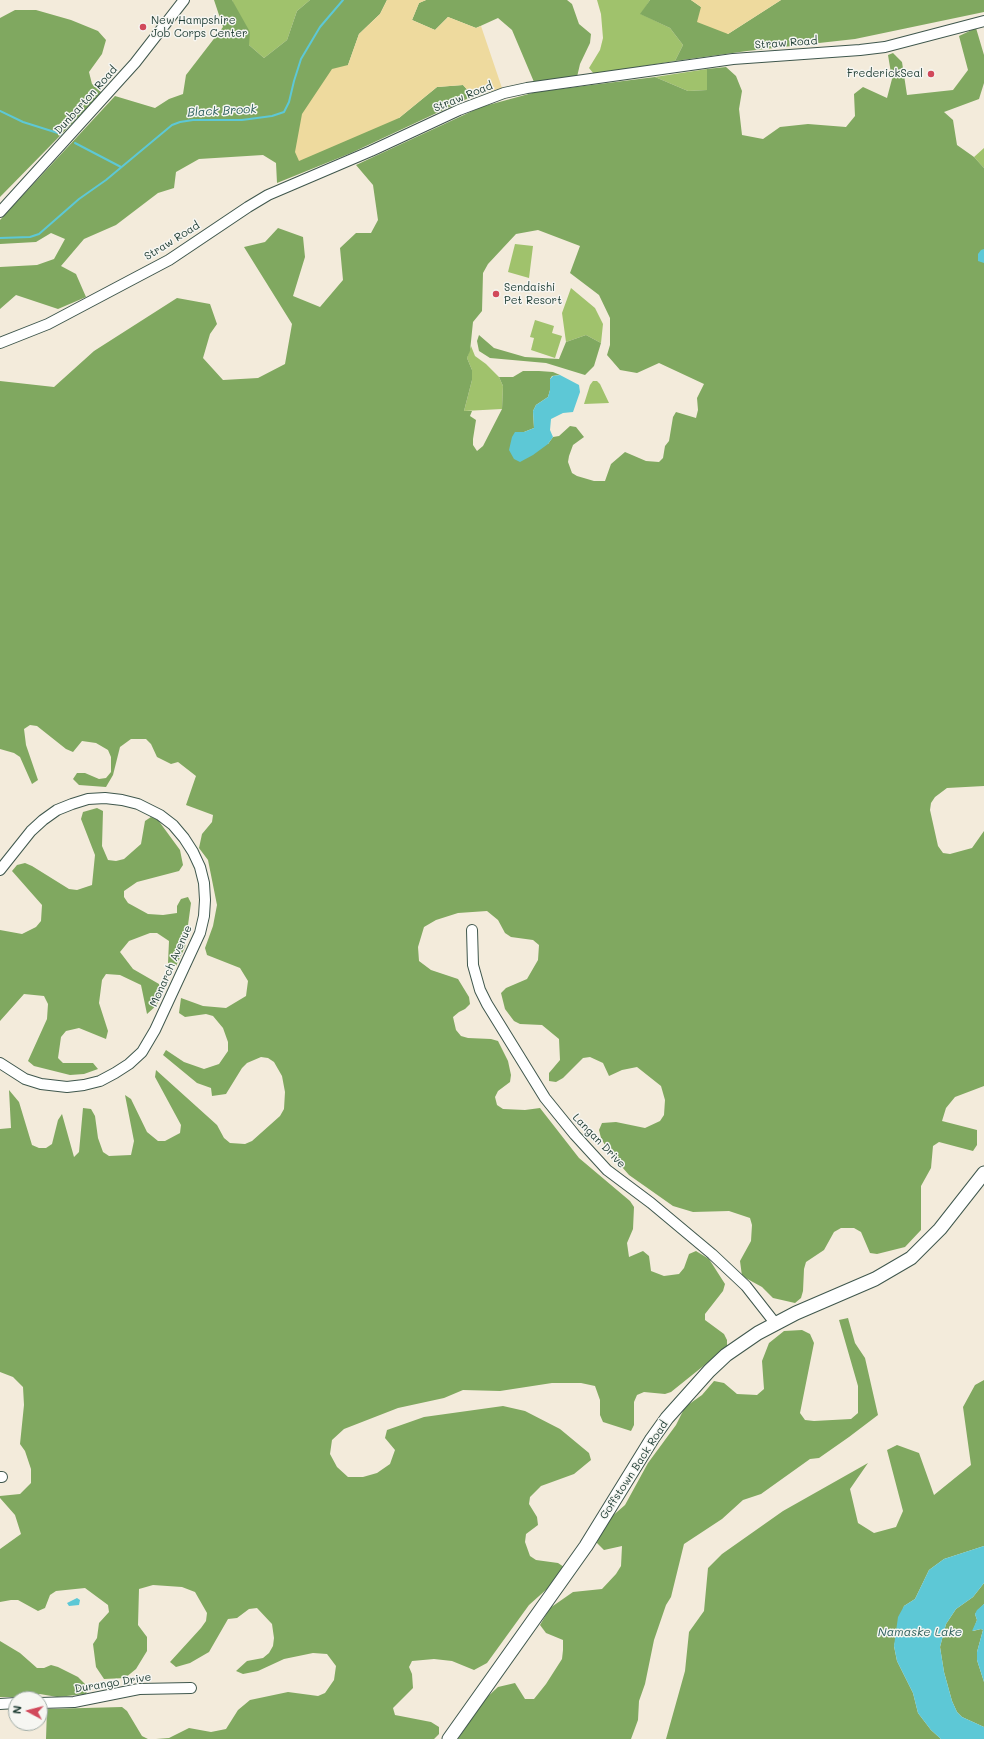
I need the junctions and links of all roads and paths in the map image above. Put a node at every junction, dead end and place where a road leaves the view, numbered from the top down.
1 (184, 0) edge
2 (984, 22) edge
3 (0, 212) edge
4 (0, 343) edge
5 (0, 870) edge
6 (472, 930) dead end
7 (0, 1063) edge
8 (984, 1173) edge
9 (775, 1324) junction
10 (191, 1688) dead end
11 (48, 1703) edge
12 (449, 1739) edge

1 - 3 street, Dunbarton Road
2 - 4 street, Straw Road
5 - 7 street, Monarch Avenue
6 - 9 street, Langan Drive
8 - 9 main road, Goffstown Back Road
9 - 12 main road, Goffstown Back Road
10 - 11 street, Durango Drive

